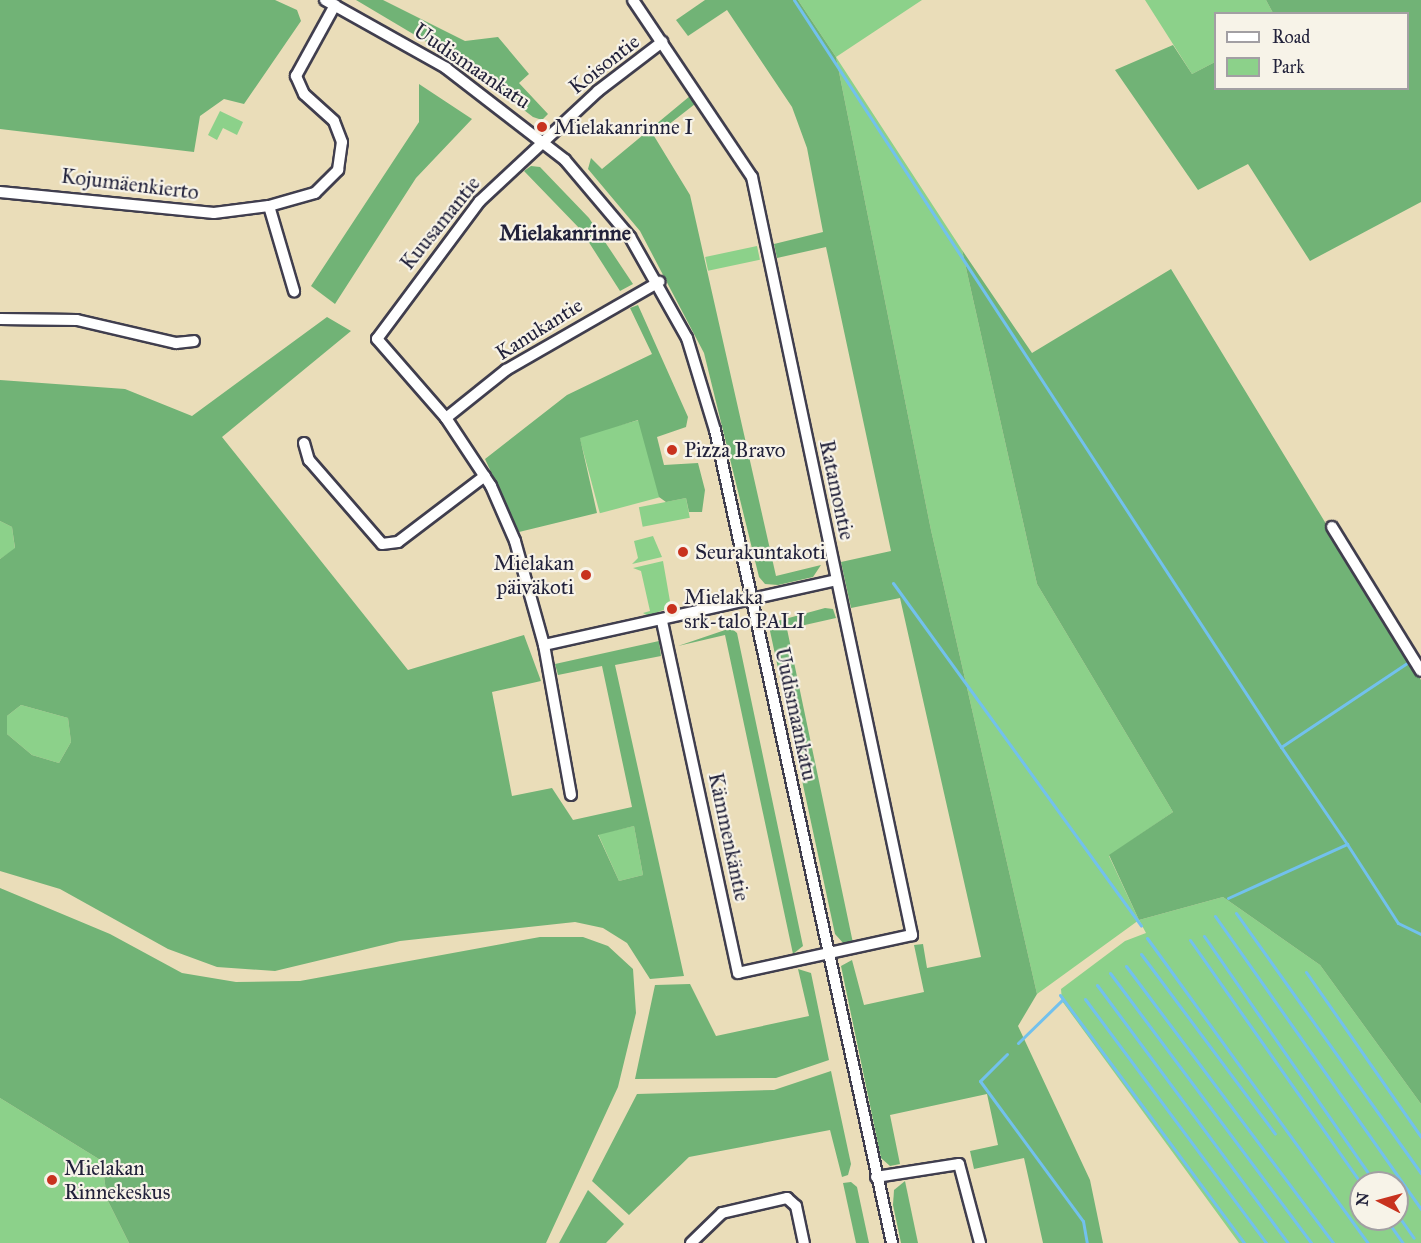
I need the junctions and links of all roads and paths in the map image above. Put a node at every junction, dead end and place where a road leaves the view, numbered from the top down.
1 (633, 0) edge
2 (330, 2) edge
3 (662, 42) junction
4 (543, 140) junction
5 (0, 192) edge
6 (269, 206) junction
7 (659, 282) junction
8 (294, 291) dead end
9 (0, 319) edge
10 (194, 340) dead end
11 (446, 418) junction
12 (304, 443) dead end
13 (485, 476) junction
14 (1332, 527) dead end
15 (836, 580) junction
16 (752, 600) junction
17 (662, 620) junction
18 (544, 645) junction
19 (1421, 671) edge
20 (571, 795) dead end
21 (827, 954) junction
22 (876, 1177) junction
23 (691, 1243) edge
24 (804, 1243) edge
25 (892, 1243) edge
26 (980, 1243) edge

1 - 3 street, Ratamontie
2 - 4 street, Uudismaankatu
2 - 6 street, Kojumäenkierto
3 - 4 street, Koisontie
3 - 15 street, Ratamontie
4 - 7 street, Uudismaankatu
4 - 11 street, Kuusamantie
5 - 6 street, Kojumäenkierto
6 - 8 street
7 - 11 street, Kanukantie
7 - 16 street, Uudismaankatu
9 - 10 street
11 - 13 street
12 - 13 street
13 - 18 street
14 - 19 street
15 - 16 street
15 - 21 street, Ratamontie
16 - 17 street
16 - 21 street, Uudismaankatu
17 - 18 street
17 - 21 street, Kämmenkäntie
18 - 20 street
21 - 22 street, Uudismaankatu
22 - 25 street, Uudismaankatu
22 - 26 street
23 - 24 street

